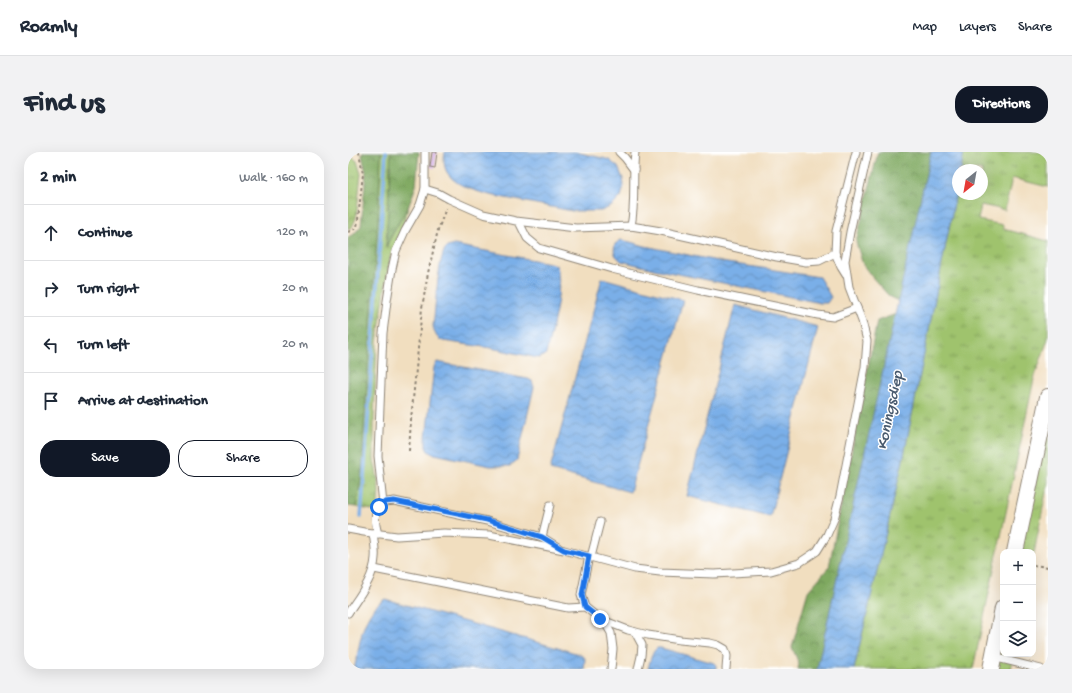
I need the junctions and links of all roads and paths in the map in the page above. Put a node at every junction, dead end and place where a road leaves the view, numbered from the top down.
1 (353, 152) edge
2 (359, 152) edge
3 (425, 152) edge
4 (619, 152) edge
5 (635, 152) edge
6 (856, 152) edge
7 (868, 152) edge
8 (348, 153) edge
9 (634, 170) junction
10 (425, 189) junction
11 (449, 199) junction
12 (519, 222) junction
13 (631, 226) junction
14 (348, 232) edge
15 (835, 253) junction
16 (848, 277) junction
17 (857, 308) junction
18 (1048, 397) edge
19 (409, 451) dead end
20 (383, 504) junction
21 (550, 505) dead end
22 (600, 522) dead end
23 (348, 529) edge
24 (376, 533) junction
25 (542, 537) junction
26 (1015, 549) edge
27 (564, 550) junction
28 (590, 557) junction
29 (1036, 565) edge
30 (1048, 567) edge
31 (374, 569) junction
32 (585, 607) junction
33 (348, 613) edge
34 (604, 620) junction
35 (1000, 621) edge
36 (635, 632) junction
37 (992, 663) edge
38 (611, 669) edge
39 (638, 669) edge
40 (726, 669) edge
41 (1041, 669) edge

1 - 8 path
2 - 14 path
3 - 10 lane
4 - 9 lane
5 - 9 lane
6 - 15 lane
7 - 16 lane
9 - 13 lane
10 - 11 lane
10 - 20 lane
11 - 12 lane
11 - 19 path
12 - 13 lane
12 - 17 lane
13 - 15 lane
15 - 16 lane
16 - 17 lane
17 - 28 lane
18 - 26 street
20 - 24 lane
20 - 25 lane
21 - 25 lane
22 - 28 lane
23 - 24 lane
24 - 27 lane
24 - 31 lane
25 - 27 lane
27 - 28 lane
28 - 32 lane
29 - 30 path
31 - 32 lane
31 - 33 lane
32 - 34 lane
34 - 36 lane
34 - 38 lane
35 - 37 street
36 - 39 lane
36 - 40 lane
37 - 41 lane

